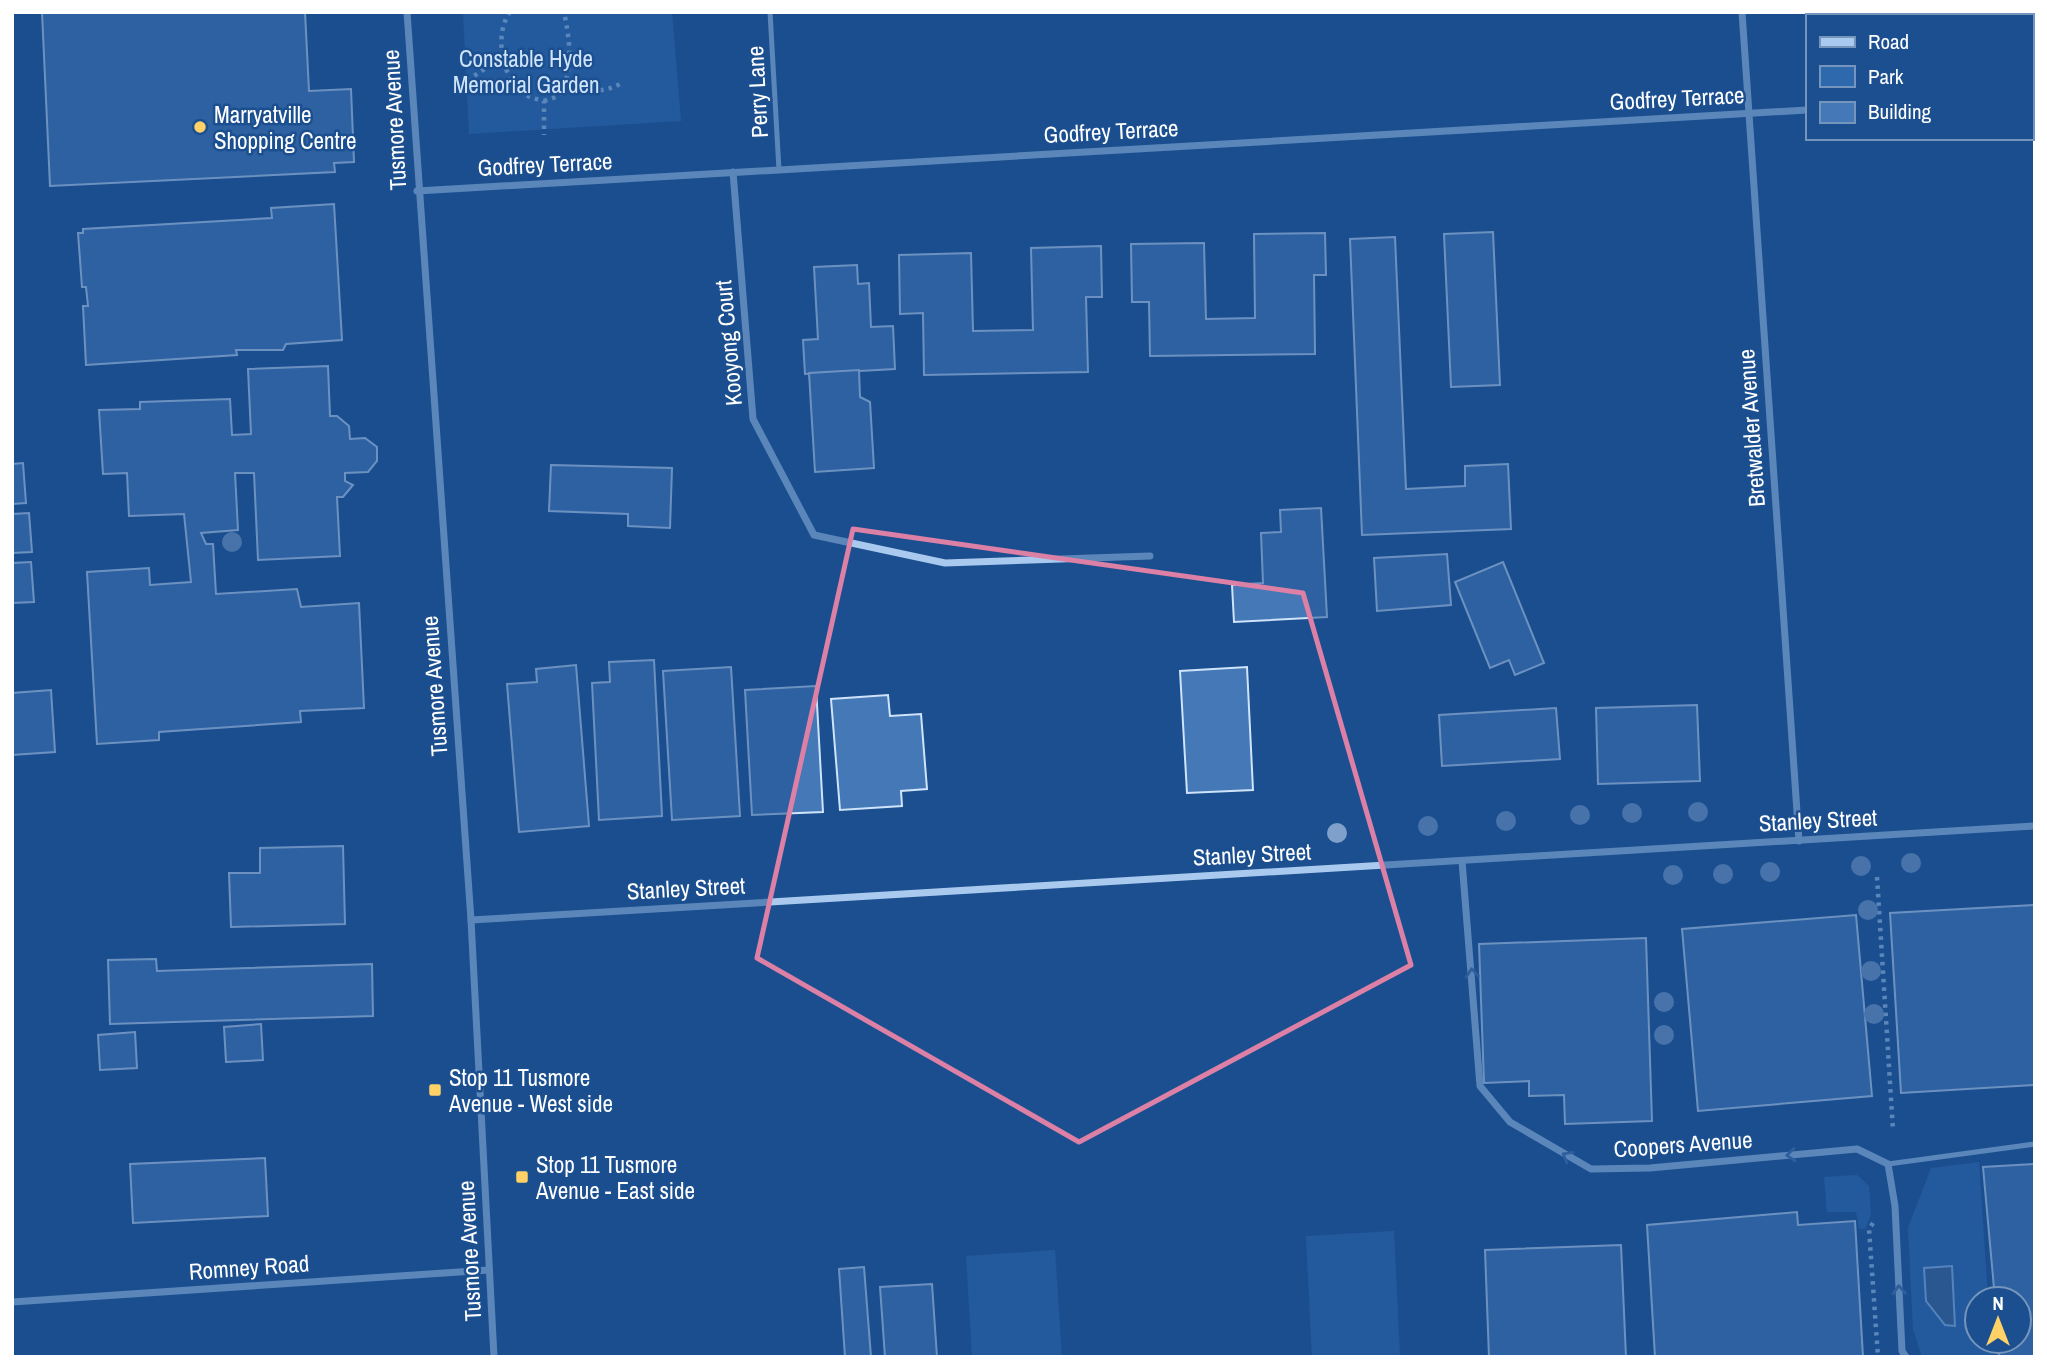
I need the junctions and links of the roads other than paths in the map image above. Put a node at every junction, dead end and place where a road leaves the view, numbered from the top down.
1 (407, 12) edge
2 (770, 12) edge
3 (1742, 12) edge
4 (1806, 110) edge
5 (1749, 113) junction
6 (779, 170) junction
7 (733, 172) junction
8 (417, 191) junction
9 (1150, 556) dead end
10 (2035, 826) edge
11 (1800, 841) junction
12 (1462, 861) junction
13 (471, 920) junction
14 (2035, 1144) edge
15 (1888, 1164) junction
16 (489, 1270) junction
17 (12, 1302) edge
18 (494, 1357) edge
19 (1906, 1357) edge

1 - 8 street, Tusmore Avenue
2 - 6 lane, Perry Lane
3 - 5 street, Bretwalder Avenue
4 - 5 street, Godfrey Terrace
5 - 6 street, Godfrey Terrace
5 - 11 street, Bretwalder Avenue
6 - 7 street, Godfrey Terrace
7 - 8 street, Godfrey Terrace
7 - 9 street, Kooyong Court
8 - 13 street, Tusmore Avenue
10 - 11 street, Stanley Street
11 - 12 street, Stanley Street
12 - 13 street, Stanley Street
15 -> 12 street, Coopers Avenue
13 - 16 street, Tusmore Avenue
14 - 15 lane
19 -> 15 street
16 - 17 street, Romney Road
16 - 18 street, Tusmore Avenue

